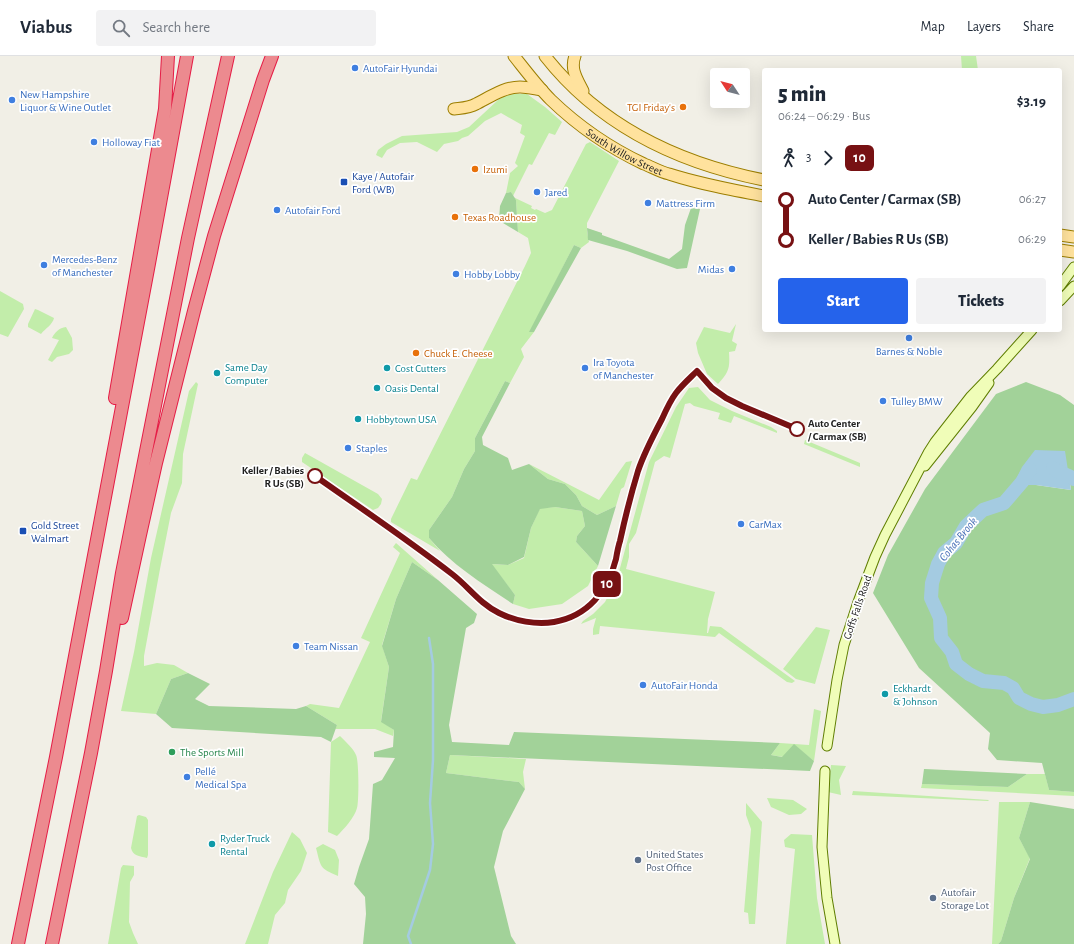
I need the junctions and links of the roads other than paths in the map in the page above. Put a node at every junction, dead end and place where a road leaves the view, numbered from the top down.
1 (168, 56) edge
2 (187, 56) edge
3 (228, 56) edge
4 (268, 56) edge
5 (272, 56) edge
6 (514, 56) edge
7 (545, 56) edge
8 (575, 56) edge
9 (263, 80) junction
10 (542, 90) junction
11 (588, 100) junction
12 (454, 109) dead end
13 (762, 180) edge
14 (762, 196) edge
15 (1062, 235) edge
16 (1074, 237) edge
17 (1062, 250) edge
18 (1074, 252) edge
19 (1074, 268) edge
20 (1062, 283) edge
21 (1074, 286) edge
22 (1062, 299) edge
23 (1028, 332) edge
24 (1030, 332) edge
25 (1019, 344) junction
26 (106, 491) junction
27 (106, 671) junction
28 (827, 746) dead end
29 (825, 772) dead end
30 (18, 944) edge
31 (52, 944) edge
32 (835, 944) edge

1 - 26 highway
2 - 26 highway
3 - 27 highway
4 - 9 highway
5 - 9 highway
6 - 10 main road, South Willow Street
7 - 11 main road, South Willow Street
8 - 11 main road
9 - 27 highway
10 - 12 main road
10 - 14 main road, South Willow Street
11 - 13 main road, South Willow Street
15 - 16 main road
17 - 18 main road
19 - 20 street
21 - 22 street
23 - 25 street, Goffs Falls Road
24 - 25 street, Goffs Falls Road
25 - 28 street, Goffs Falls Road
26 - 30 highway
27 - 31 highway
29 - 32 street

